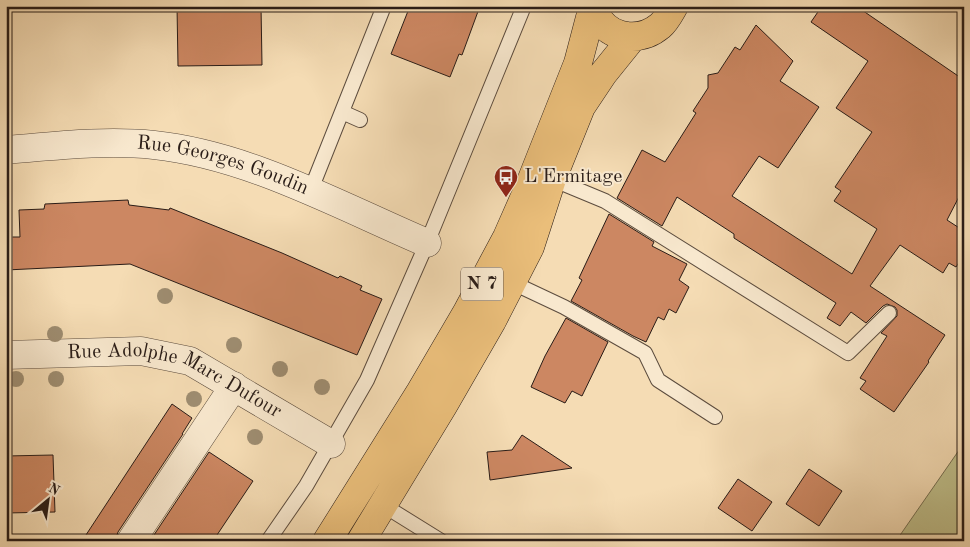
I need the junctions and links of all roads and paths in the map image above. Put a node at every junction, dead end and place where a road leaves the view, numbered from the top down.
1 (384, 6) edge
2 (524, 6) edge
3 (593, 6) edge
4 (674, 6) edge
5 (632, 38) junction
6 (342, 112) junction
7 (360, 120) dead end
8 (6, 150) edge
9 (552, 180) junction
10 (310, 192) junction
11 (427, 243) junction
12 (513, 283) junction
13 (889, 313) dead end
14 (6, 355) edge
15 (234, 386) junction
16 (715, 417) dead end
17 (331, 444) junction
18 (383, 505) junction
19 (132, 541) edge
20 (268, 541) edge
21 (328, 541) edge
22 (361, 541) edge
23 (441, 541) edge

1 - 6 lane
2 - 11 lane
3 - 5 main road, N 7
3 - 21 main road, N 7
4 - 5 main road, N 7
5 - 9 main road, N 7
6 - 7 lane
6 - 10 lane
8 - 10 street, Rue Georges Goudin
9 - 12 main road, N 7
9 - 13 lane
10 - 11 street, Rue Georges Goudin
11 - 17 lane
12 - 16 lane
12 - 18 main road, N 7
14 - 15 street, Rue Adolphe Marc Dufour
15 - 17 street, Rue Adolphe Marc Dufour
15 - 19 street
17 - 20 lane
18 - 22 main road, N 7
18 - 23 lane

